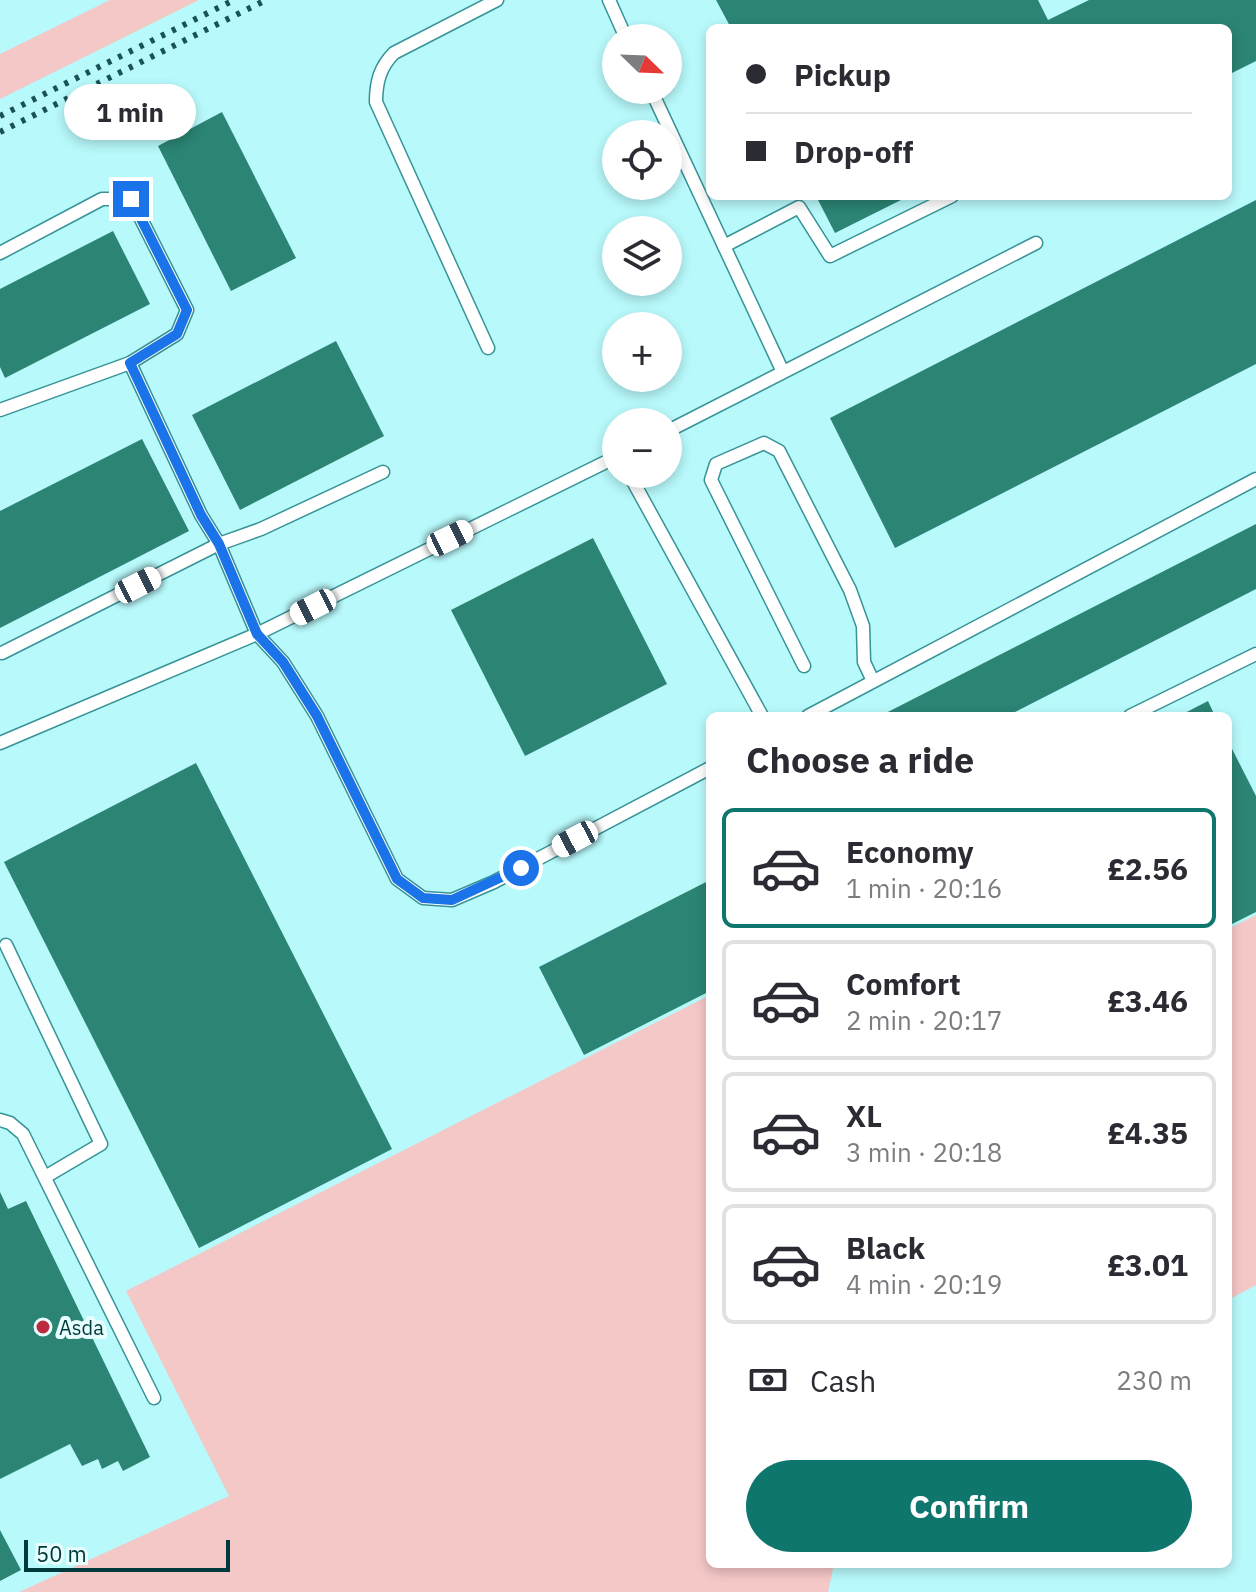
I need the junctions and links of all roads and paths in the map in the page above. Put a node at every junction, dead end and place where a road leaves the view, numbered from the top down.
1 (497, 0) edge
2 (609, 0) edge
3 (620, 24) edge
4 (658, 104) edge
5 (944, 200) edge
6 (1036, 243) dead end
7 (724, 246) junction
8 (0, 253) edge
9 (488, 348) dead end
10 (130, 363) junction
11 (782, 370) junction
12 (0, 410) edge
13 (682, 424) edge
14 (602, 464) edge
15 (383, 472) dead end
16 (1256, 479) edge
17 (637, 488) edge
18 (219, 544) junction
19 (257, 634) junction
20 (2, 653) dead end
21 (1256, 654) edge
22 (804, 666) dead end
23 (873, 681) junction
24 (760, 712) edge
25 (815, 712) edge
26 (1138, 712) edge
27 (0, 743) edge
28 (706, 770) edge
29 (6, 945) dead end
30 (0, 1120) edge
31 (45, 1177) junction
32 (154, 1398) dead end

1 - 9 lane
2 - 3 lane
4 - 7 lane
5 - 7 lane
6 - 11 lane
7 - 11 lane
8 - 10 lane
10 - 12 lane
10 - 18 lane
11 - 13 lane
14 - 19 lane
15 - 18 lane
16 - 23 lane
17 - 24 lane
18 - 19 lane
18 - 20 lane
19 - 27 lane
19 - 28 lane
21 - 26 lane
22 - 23 lane
23 - 25 lane
29 - 31 lane
30 - 31 lane
31 - 32 lane

